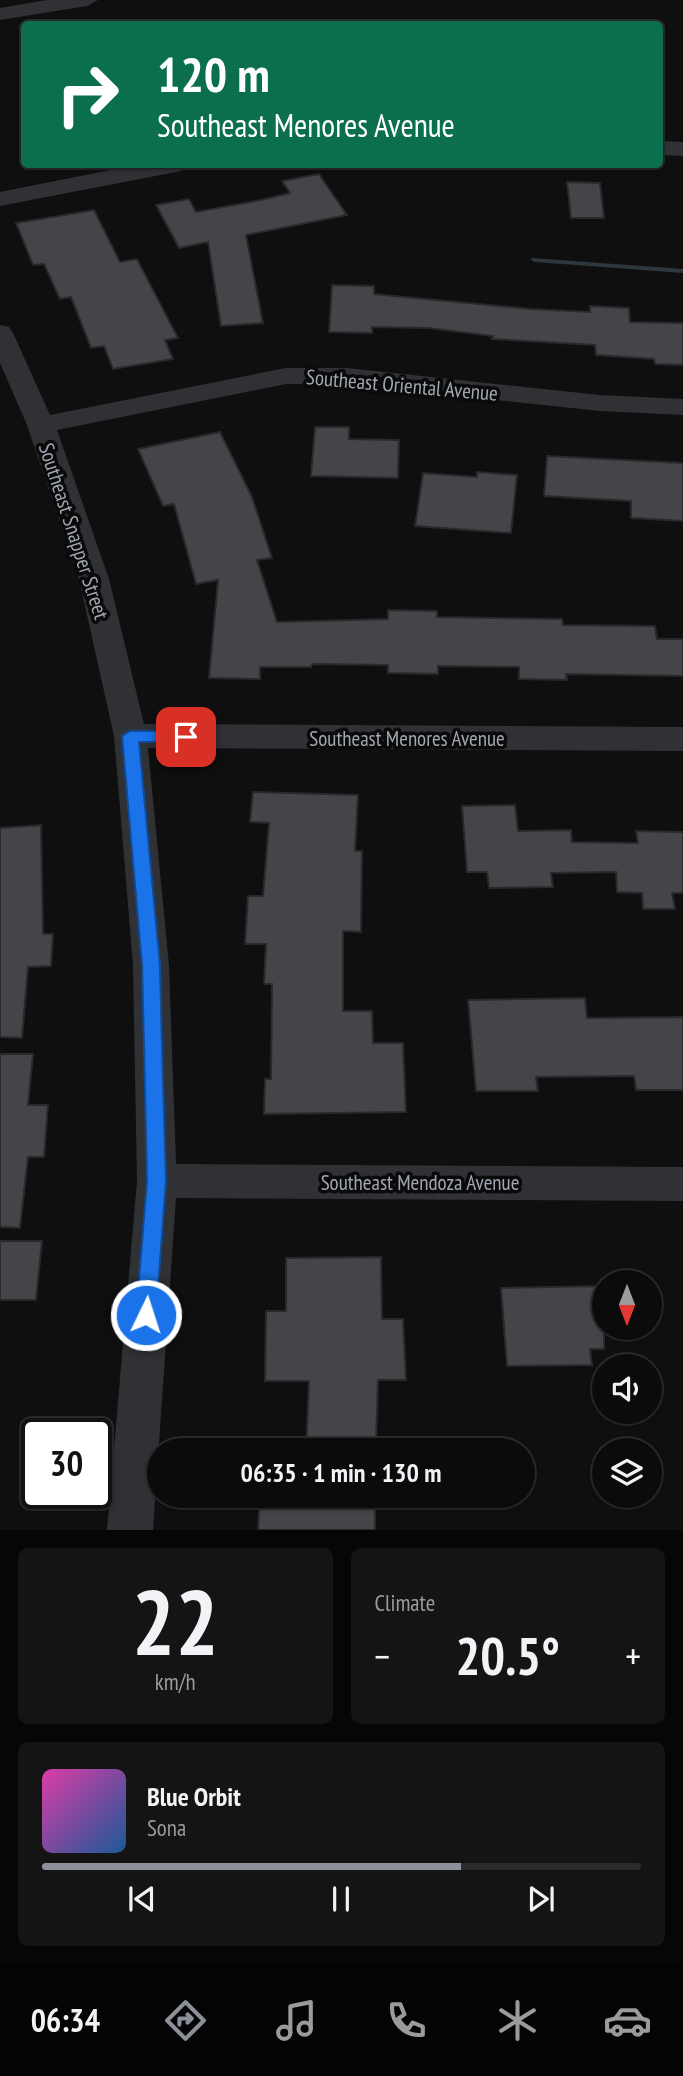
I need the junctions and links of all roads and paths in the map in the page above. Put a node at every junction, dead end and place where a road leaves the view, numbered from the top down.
1 (88, 0) edge
2 (0, 15) edge
3 (663, 148) edge
4 (683, 149) edge
5 (160, 168) edge
6 (0, 199) edge
7 (0, 333) edge
8 (683, 407) edge
9 (41, 425) junction
10 (130, 736) junction
11 (683, 739) edge
12 (157, 1181) junction
13 (683, 1184) edge
14 (130, 1530) edge

1 - 2 street
3 - 4 street
5 - 6 street
7 - 9 street, Southeast Snapper Street
8 - 9 street, Southeast Oriental Avenue
9 - 10 street, Southeast Snapper Street
10 - 11 street, Southeast Menores Avenue
10 - 12 street, Southeast Snapper Street
12 - 13 street, Southeast Mendoza Avenue
12 - 14 street, Southeast Snapper Street

